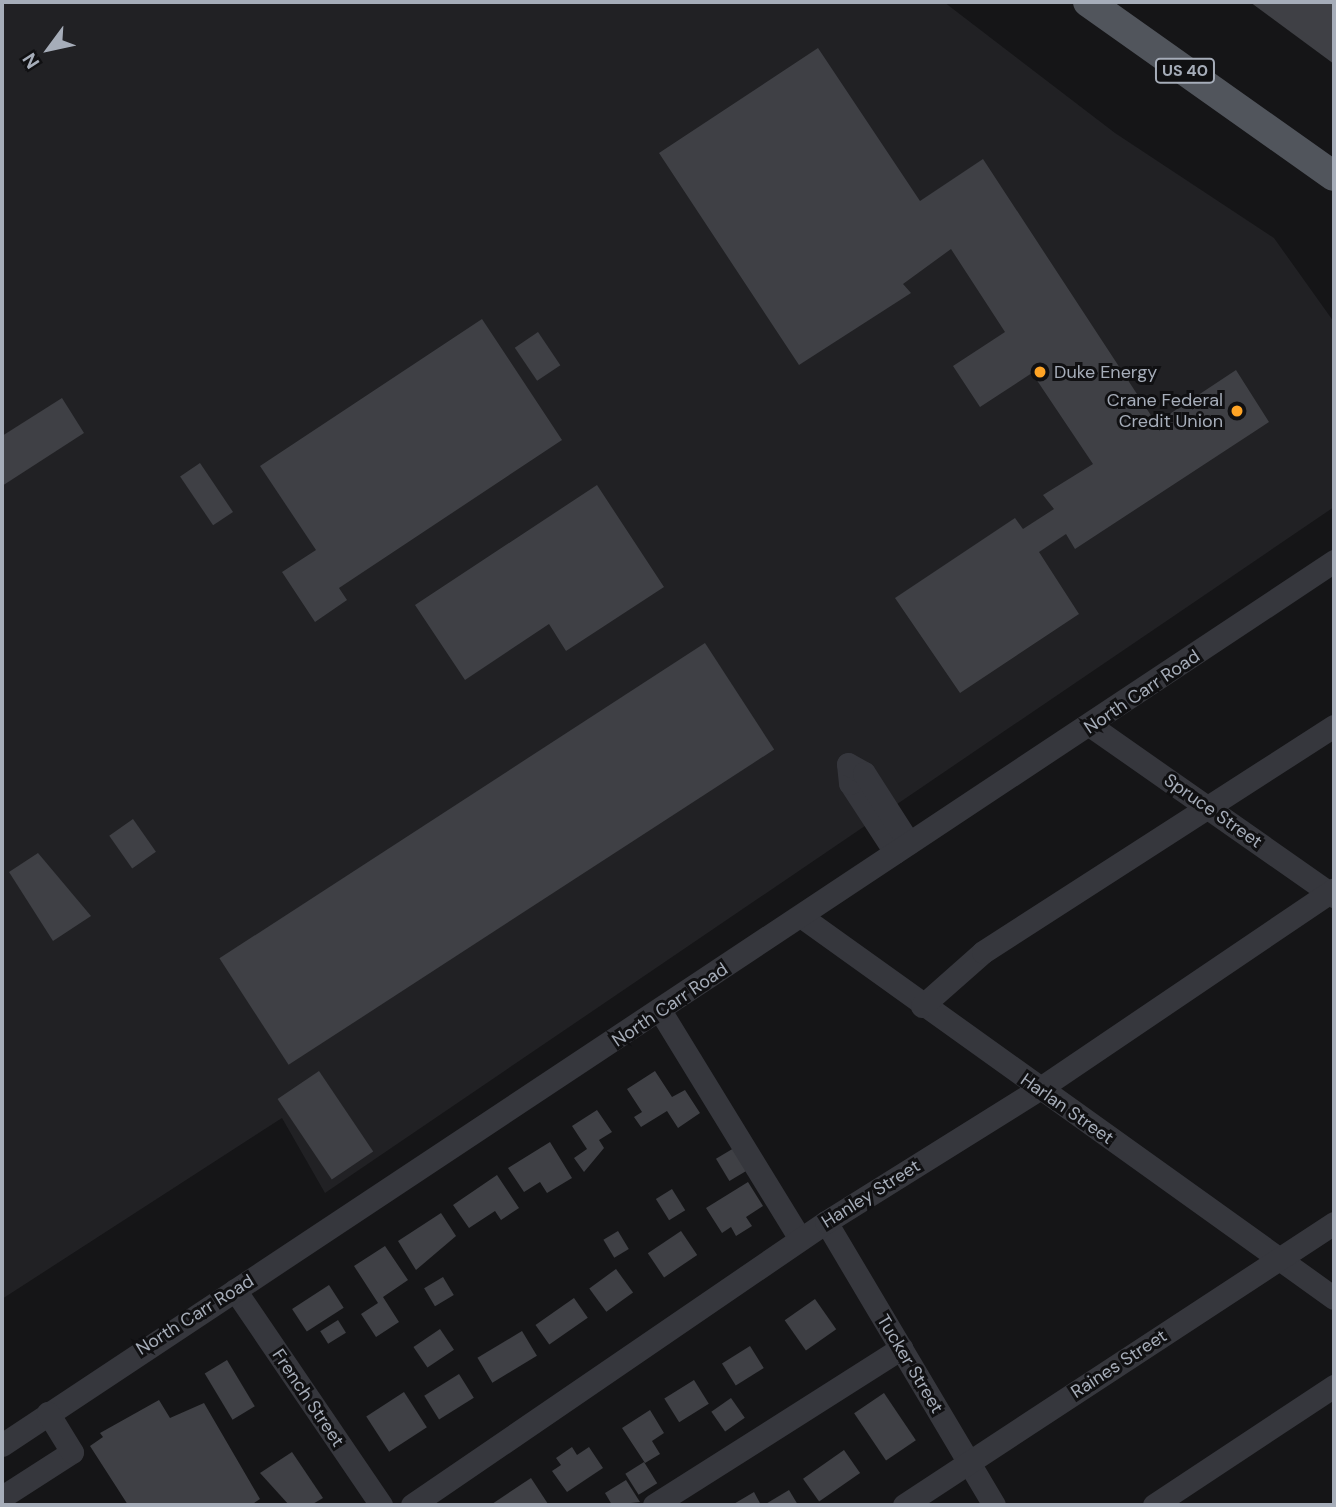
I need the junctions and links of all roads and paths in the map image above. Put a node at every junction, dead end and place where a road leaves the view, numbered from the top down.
1 (1088, 2) edge
2 (1334, 176) edge
3 (1334, 561) edge
4 (1091, 726) junction
5 (1334, 726) edge
6 (1207, 807) junction
7 (1333, 892) edge
8 (802, 917) junction
9 (922, 1006) junction
10 (661, 1012) junction
11 (1039, 1089) junction
12 (826, 1222) junction
13 (1334, 1223) edge
14 (800, 1240) junction
15 (1280, 1260) junction
16 (235, 1290) junction
17 (1334, 1298) edge
18 (901, 1348) junction
19 (1334, 1386) edge
20 (48, 1413) junction
21 (2, 1445) edge
22 (968, 1463) junction
23 (2, 1497) edge
24 (381, 1505) edge
25 (412, 1505) edge
26 (654, 1505) edge
27 (904, 1505) edge
28 (994, 1505) edge
29 (1154, 1505) edge

1 - 2 main road, US 40
3 - 4 street, North Carr Road
4 - 6 street, Spruce Street
4 - 8 street, North Carr Road
5 - 6 street
6 - 7 street, Spruce Street
6 - 9 street
7 - 11 street, Hanley Street
8 - 9 street, Harlan Street
8 - 10 street, North Carr Road
9 - 11 street, Harlan Street
10 - 14 street
10 - 16 street, North Carr Road
11 - 12 street, Hanley Street
11 - 15 street, Harlan Street
12 - 14 street, Hanley Street
12 - 18 street, Tucker Street
13 - 15 street, Raines Street
14 - 25 street, Hanley Street
15 - 17 street, Harlan Street
15 - 22 street, Raines Street
16 - 20 street, North Carr Road
16 - 24 street, French Street
18 - 22 street, Tucker Street
18 - 26 street
19 - 29 street
20 - 21 street, North Carr Road
20 - 23 street
22 - 27 street, Raines Street
22 - 28 street, Tucker Street

